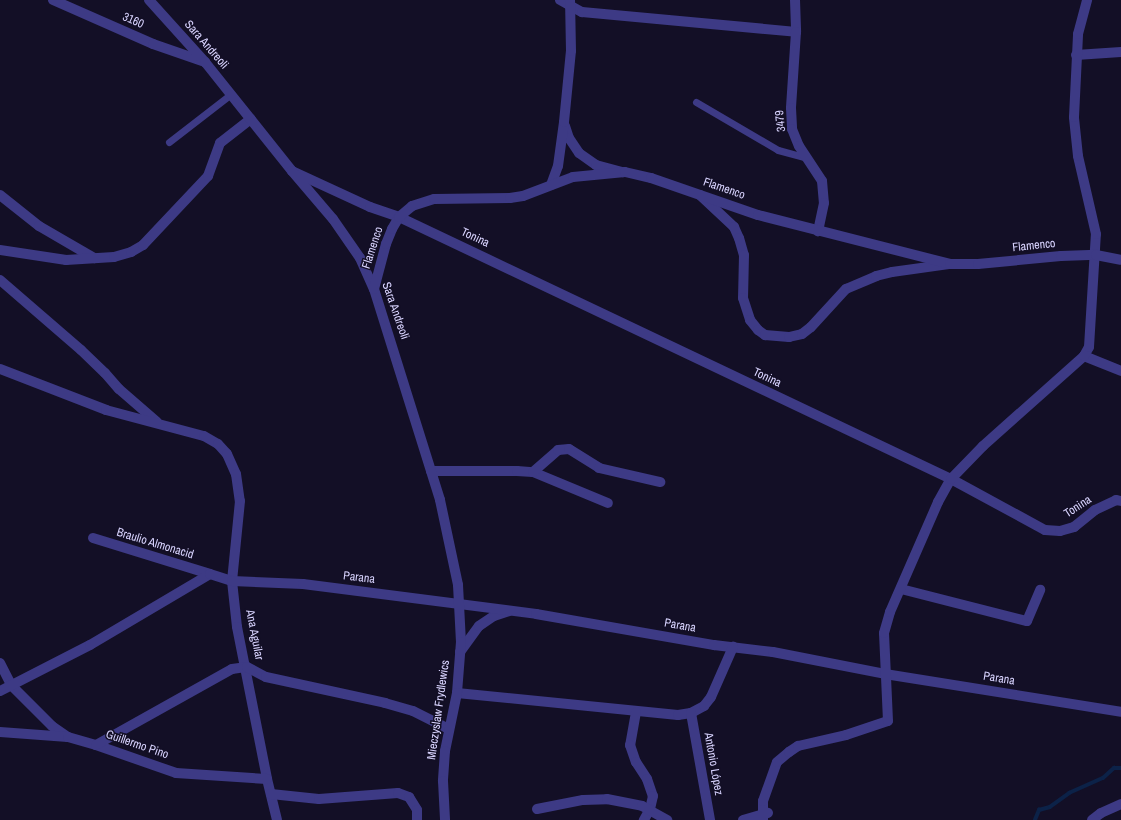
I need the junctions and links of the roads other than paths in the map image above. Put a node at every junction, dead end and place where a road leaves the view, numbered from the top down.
1 (53, 0) edge
2 (149, 0) edge
3 (560, 0) edge
4 (795, 0) edge
5 (1087, 0) edge
6 (570, 3) edge
7 (796, 32) junction
8 (1121, 52) edge
9 (1076, 55) junction
10 (205, 62) junction
11 (231, 94) junction
12 (696, 102) dead end
13 (251, 119) junction
14 (564, 122) junction
15 (169, 142) dead end
16 (807, 158) junction
17 (292, 172) junction
18 (625, 172) junction
19 (551, 185) junction
20 (0, 195) edge
21 (700, 195) junction
22 (399, 217) junction
23 (818, 231) junction
24 (0, 250) edge
25 (1096, 255) junction
26 (94, 258) junction
27 (1121, 260) edge
28 (950, 264) junction
29 (0, 280) edge
30 (374, 289) junction
31 (1084, 356) junction
32 (0, 370) edge
33 (1121, 372) edge
34 (159, 424) junction
35 (431, 470) junction
36 (533, 472) junction
37 (951, 480) junction
38 (660, 482) dead end
39 (1121, 501) edge
40 (608, 503) dead end
41 (93, 538) dead end
42 (210, 574) junction
43 (232, 581) junction
44 (900, 589) junction
45 (1040, 590) dead end
46 (460, 604) junction
47 (512, 610) junction
48 (733, 647) junction
49 (460, 652) junction
50 (0, 663) edge
51 (246, 667) junction
52 (885, 674) junction
53 (10, 685) junction
54 (0, 690) edge
55 (457, 693) junction
56 (636, 712) junction
57 (1121, 712) edge
58 (692, 713) junction
59 (449, 728) junction
60 (0, 732) edge
61 (68, 737) junction
62 (96, 745) junction
63 (267, 779) junction
64 (271, 794) junction
65 (1121, 804) edge
66 (537, 809) dead end
67 (650, 809) junction
68 (765, 816) edge
69 (277, 820) edge
70 (417, 820) edge
71 (445, 820) edge
72 (644, 820) edge
73 (667, 820) edge
74 (710, 820) edge
75 (743, 820) edge
76 (1092, 820) edge

1 - 10 street, 3160
2 - 10 street, Sara Andreoli
3 - 6 street
4 - 7 street, 3479
5 - 9 street
6 - 7 street
6 - 14 street
7 - 16 street, 3479
8 - 9 street
9 - 25 street
10 - 11 street, Sara Andreoli
11 - 13 street, Sara Andreoli
11 - 15 lane
12 - 16 lane
13 - 17 street, Sara Andreoli
13 - 26 street
14 - 18 street
14 - 19 street
16 - 23 street, 3479
17 - 22 street, Tonina
17 - 30 street, Sara Andreoli
18 - 19 street, Flamenco
18 - 21 street, Flamenco
19 - 22 street, Flamenco
20 - 26 street
21 - 23 street, Flamenco
21 - 28 street
22 - 30 street, Flamenco
22 - 37 street, Tonina
23 - 28 street, Flamenco
24 - 26 street
25 - 27 street, Flamenco
25 - 28 street, Flamenco
25 - 31 street
29 - 34 street
30 - 35 street, Sara Andreoli
31 - 33 street
31 - 37 street
32 - 34 street
34 - 43 street, Ana Aguilar
35 - 36 street
35 - 46 street, Sara Andreoli
36 - 38 street
36 - 40 street
37 - 39 street, Tonina
37 - 44 street
41 - 42 street, Braulio Almonacid
42 - 43 street, Braulio Almonacid
42 - 53 street
43 - 46 street, Parana
43 - 51 street, Ana Aguilar
44 - 45 street
44 - 52 street
46 - 47 street, Parana
46 - 49 street, Mieczyslaw Frydlewics
47 - 48 street, Parana
47 - 49 street
48 - 52 street, Parana
48 - 58 street
49 - 55 street, Mieczyslaw Frydlewics
50 - 53 street
51 - 59 street
51 - 62 street
51 - 63 street, Ana Aguilar
52 - 57 street, Parana
52 - 68 street
53 - 54 street
53 - 61 street
55 - 56 street
55 - 59 street, Mieczyslaw Frydlewics
56 - 58 street
56 - 67 street
58 - 74 street, Antonio López
59 - 71 street, Mieczyslaw Frydlewics
60 - 61 street, Guillermo Pino
61 - 62 street, Guillermo Pino
62 - 63 street, Guillermo Pino
63 - 64 street, Ana Aguilar
64 - 69 street, Ana Aguilar
64 - 70 street
65 - 76 street
66 - 67 street
67 - 72 street
67 - 73 street
68 - 75 street

